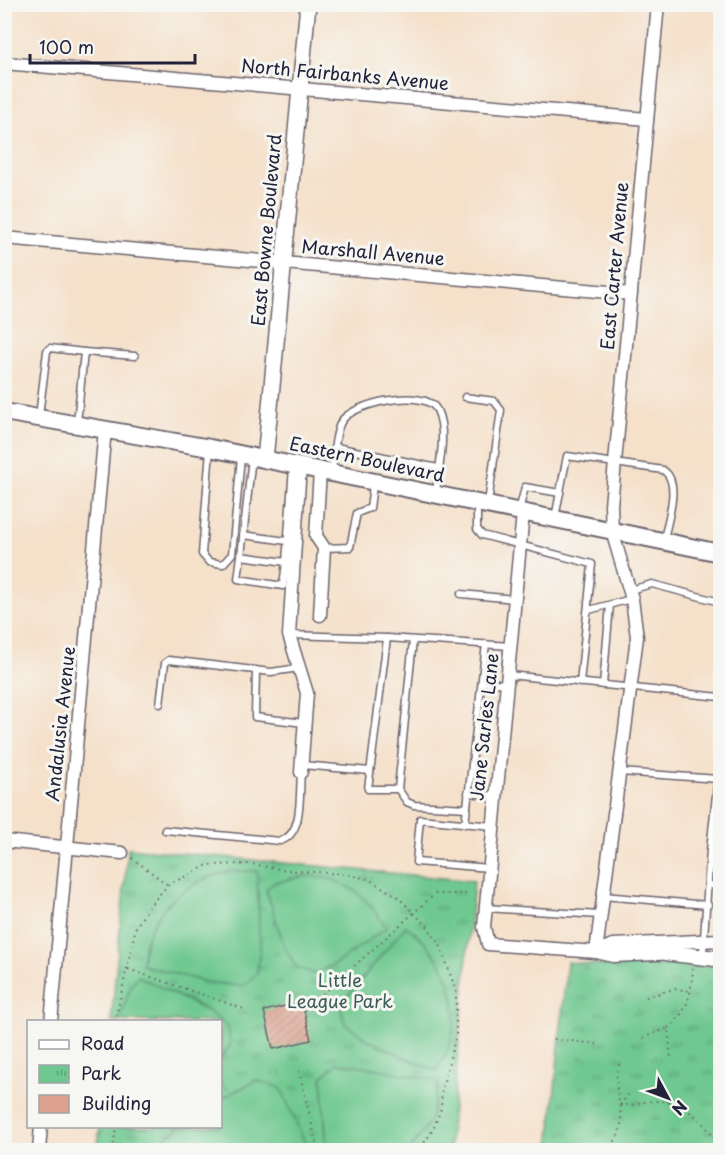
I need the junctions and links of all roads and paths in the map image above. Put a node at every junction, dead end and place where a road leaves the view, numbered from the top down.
1 (308, 4) edge
2 (658, 4) edge
3 (4, 63) edge
4 (300, 89) junction
5 (647, 120) junction
6 (4, 238) edge
7 (284, 263) junction
8 (631, 294) junction
9 (84, 352) junction
10 (135, 356) dead end
11 (465, 397) dead end
12 (4, 412) edge
13 (38, 417) junction
14 (76, 423) junction
15 (105, 429) junction
16 (336, 447) junction
17 (210, 448) junction
18 (253, 457) junction
19 (614, 463) junction
20 (297, 466) junction
21 (438, 468) junction
22 (326, 472) junction
23 (374, 481) junction
24 (560, 493) junction
25 (436, 494) junction
26 (482, 505) junction
27 (521, 513) junction
28 (554, 520) junction
29 (612, 531) junction
30 (243, 535) junction
31 (287, 541) junction
32 (664, 541) junction
33 (520, 546) junction
34 (324, 548) junction
35 (720, 553) edge
36 (241, 556) junction
37 (286, 562) junction
38 (461, 594) dead end
39 (631, 594) junction
40 (515, 599) junction
41 (720, 602) edge
42 (610, 605) junction
43 (589, 610) junction
44 (320, 615) dead end
45 (289, 635) junction
46 (387, 638) junction
47 (413, 640) junction
48 (486, 644) junction
49 (511, 646) junction
50 (299, 668) junction
51 (256, 670) junction
52 (508, 680) junction
53 (483, 681) junction
54 (580, 684) junction
55 (603, 685) junction
56 (630, 688) junction
57 (720, 698) edge
58 (160, 704) dead end
59 (305, 723) junction
60 (720, 758) edge
61 (301, 768) junction
62 (370, 771) junction
63 (618, 772) junction
64 (718, 779) junction
65 (398, 789) junction
66 (468, 793) junction
67 (496, 796) junction
68 (466, 808) junction
69 (465, 824) junction
70 (494, 826) junction
71 (165, 830) dead end
72 (4, 842) edge
73 (67, 847) junction
74 (122, 853) joint
75 (489, 868) junction
76 (168, 885) junction
77 (709, 885) junction
78 (720, 886) edge
79 (466, 894) dead end
80 (603, 896) junction
81 (708, 905) junction
82 (486, 908) junction
83 (414, 911) junction
84 (600, 915) junction
85 (720, 940) edge
86 (703, 947) junction
87 (720, 951) edge
88 (596, 952) junction
89 (668, 953) junction
90 (720, 959) edge
91 (694, 963) dead end
92 (128, 969) junction
93 (692, 991) junction
94 (323, 994) dead end
95 (646, 997) dead end
96 (244, 1009) dead end
97 (51, 1020) edge
98 (115, 1020) edge
99 (668, 1028) junction
100 (643, 1038) dead end
101 (554, 1040) dead end
102 (597, 1044) dead end
103 (671, 1058) dead end
104 (621, 1060) dead end
105 (298, 1071) dead end
106 (629, 1094) dead end
107 (621, 1105) junction
108 (41, 1128) edge
109 (116, 1128) edge
110 (612, 1146) junction
111 (39, 1150) edge
112 (113, 1150) edge
113 (318, 1150) edge
114 (419, 1150) edge
115 (606, 1150) edge
116 (614, 1150) edge
117 (720, 1150) edge

1 - 4 street, East Bowne Boulevard
2 - 5 street, East Carter Avenue
3 - 4 street, North Fairbanks Avenue
4 - 5 street, North Fairbanks Avenue
4 - 7 street, East Bowne Boulevard
5 - 8 street, East Carter Avenue
6 - 7 street, Marshall Avenue
7 - 8 street, Marshall Avenue
7 - 18 street, East Bowne Boulevard
8 - 19 street, East Carter Avenue
9 - 10 lane
9 - 13 lane
9 - 14 lane
11 - 26 lane
12 - 13 main road, Eastern Boulevard
13 - 14 main road, Eastern Boulevard
14 - 15 main road, Eastern Boulevard
15 - 17 main road, Eastern Boulevard
15 - 73 street, Andalusia Avenue
16 - 21 lane
16 - 21 lane
16 - 22 lane
17 - 18 main road, Eastern Boulevard
17 - 18 lane
18 - 20 main road, Eastern Boulevard
18 - 30 lane
19 - 24 lane
19 - 29 street, East Carter Avenue
19 - 32 lane
20 - 22 main road, Eastern Boulevard
20 - 31 lane
20 - 45 street
21 - 25 lane
22 - 23 main road, Eastern Boulevard
22 - 34 street
23 - 25 main road, Eastern Boulevard
23 - 34 lane
24 - 27 lane
24 - 28 lane
25 - 26 main road, Eastern Boulevard
26 - 27 main road, Eastern Boulevard
26 - 33 lane
27 - 28 main road, Eastern Boulevard
27 - 33 street, Jane Sarles Lane
28 - 29 main road, Eastern Boulevard
29 - 32 main road, Eastern Boulevard
29 - 39 street, East Carter Avenue
30 - 31 lane
30 - 36 lane
31 - 37 lane
32 - 35 main road, Eastern Boulevard
33 - 40 street, Jane Sarles Lane
33 - 43 lane
34 - 44 street
36 - 37 lane
36 - 37 lane
38 - 40 lane
39 - 41 lane
39 - 42 lane
39 - 56 street, East Carter Avenue
40 - 49 street, Jane Sarles Lane
42 - 43 lane
42 - 55 lane
43 - 54 lane
45 - 46 lane
45 - 50 street
46 - 47 lane
46 - 62 lane
47 - 48 lane
47 - 65 lane
48 - 49 lane
48 - 53 lane
49 - 52 street, Jane Sarles Lane
50 - 51 lane
50 - 59 street
51 - 58 lane
51 - 59 lane
52 - 53 lane
52 - 54 lane
52 - 67 street, Jane Sarles Lane
53 - 66 lane
54 - 55 lane
55 - 56 lane
56 - 57 lane
56 - 63 street, East Carter Avenue
59 - 61 street
60 - 64 lane
61 - 62 lane
61 - 71 lane
62 - 65 lane
63 - 64 lane
63 - 80 street, East Carter Avenue
64 - 77 lane
65 - 68 lane
66 - 67 lane
66 - 68 lane
67 - 70 street, Jane Sarles Lane
68 - 69 lane
69 - 70 lane
69 - 75 lane
70 - 75 street, Jane Sarles Lane
72 - 73 street
73 - 74 street
73 - 97 street, Andalusia Avenue
74 - 76 path
75 - 82 street, Jane Sarles Lane
76 - 83 path
76 - 92 path
77 - 78 lane
77 - 81 lane
79 - 83 path
80 - 81 lane
80 - 84 street, East Carter Avenue
81 - 86 lane
82 - 84 lane
82 - 88 street, Jane Sarles Lane
83 - 94 path
83 - 114 path
84 - 88 street, East Carter Avenue
85 - 86 street
86 - 87 street
86 - 88 street
86 - 89 street
88 - 89 street
89 - 90 street
91 - 93 path
92 - 96 path
92 - 98 path
93 - 95 path
93 - 99 path
99 - 100 path
99 - 103 path
101 - 102 path
104 - 107 path
105 - 113 path
106 - 107 path
107 - 110 path
107 - 117 path
108 - 111 street
109 - 112 path
110 - 115 path
110 - 116 path

